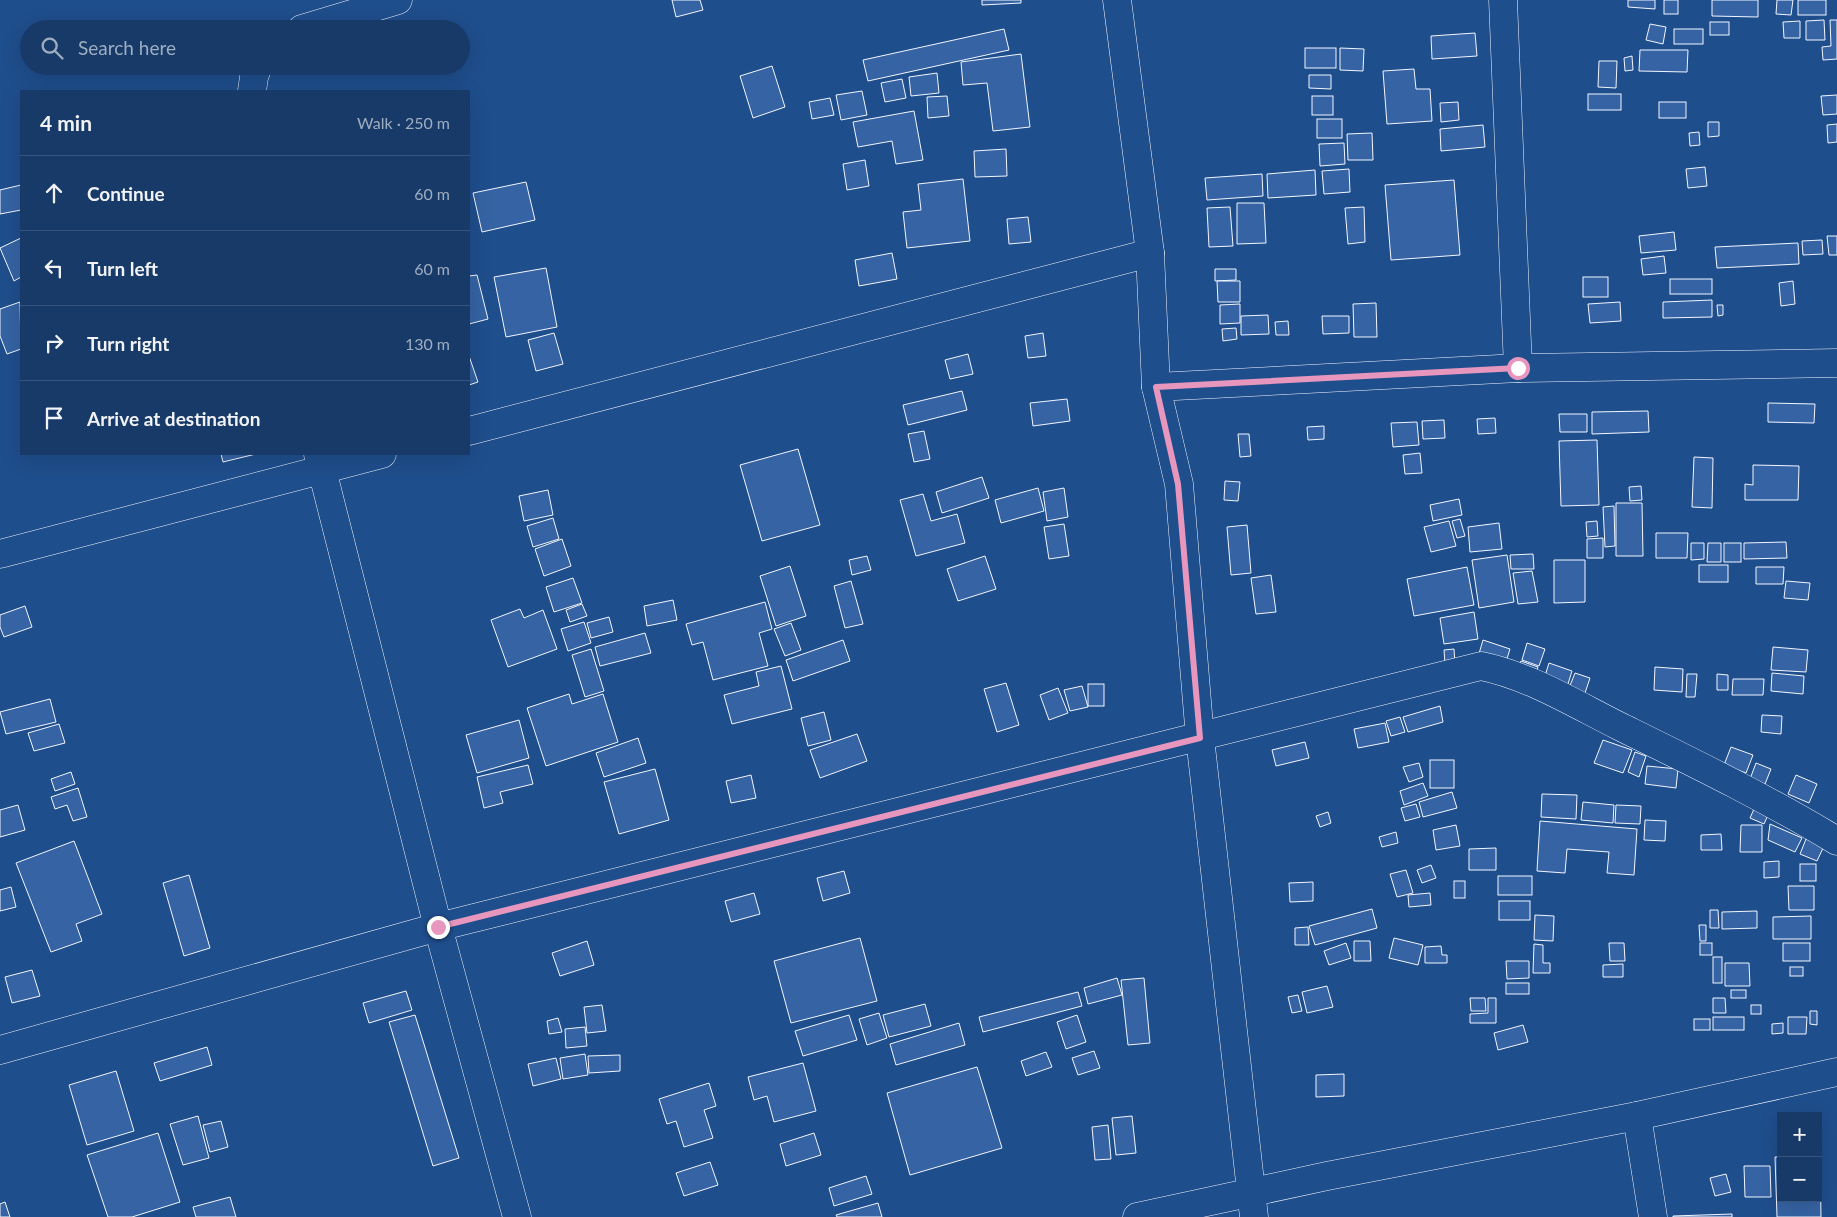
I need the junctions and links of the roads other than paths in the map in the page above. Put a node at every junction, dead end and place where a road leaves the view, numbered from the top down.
1 (398, 0) edge
2 (1117, 0) edge
3 (1503, 0) edge
4 (332, 20) edge
5 (255, 75) edge
6 (252, 90) edge
7 (1150, 253) junction
8 (1837, 363) edge
9 (1518, 368) junction
10 (1156, 387) junction
11 (470, 431) edge
12 (374, 455) edge
13 (319, 462) edge
14 (0, 554) edge
15 (1200, 738) junction
16 (1837, 841) edge
17 (438, 927) junction
18 (0, 1050) edge
19 (1837, 1072) edge
20 (1637, 1116) junction
21 (1252, 1205) edge
22 (517, 1217) edge
23 (1137, 1217) edge
24 (1653, 1217) edge

1 - 4 street
2 - 7 street
3 - 9 street
5 - 6 street
7 - 10 street
7 - 11 street
8 - 9 street
9 - 10 street
10 - 15 street
12 - 13 street
13 - 14 street
13 - 17 street
15 - 16 street
15 - 17 street
15 - 21 street
17 - 18 street
17 - 22 street
19 - 20 street
20 - 21 street
20 - 24 street
21 - 23 street

